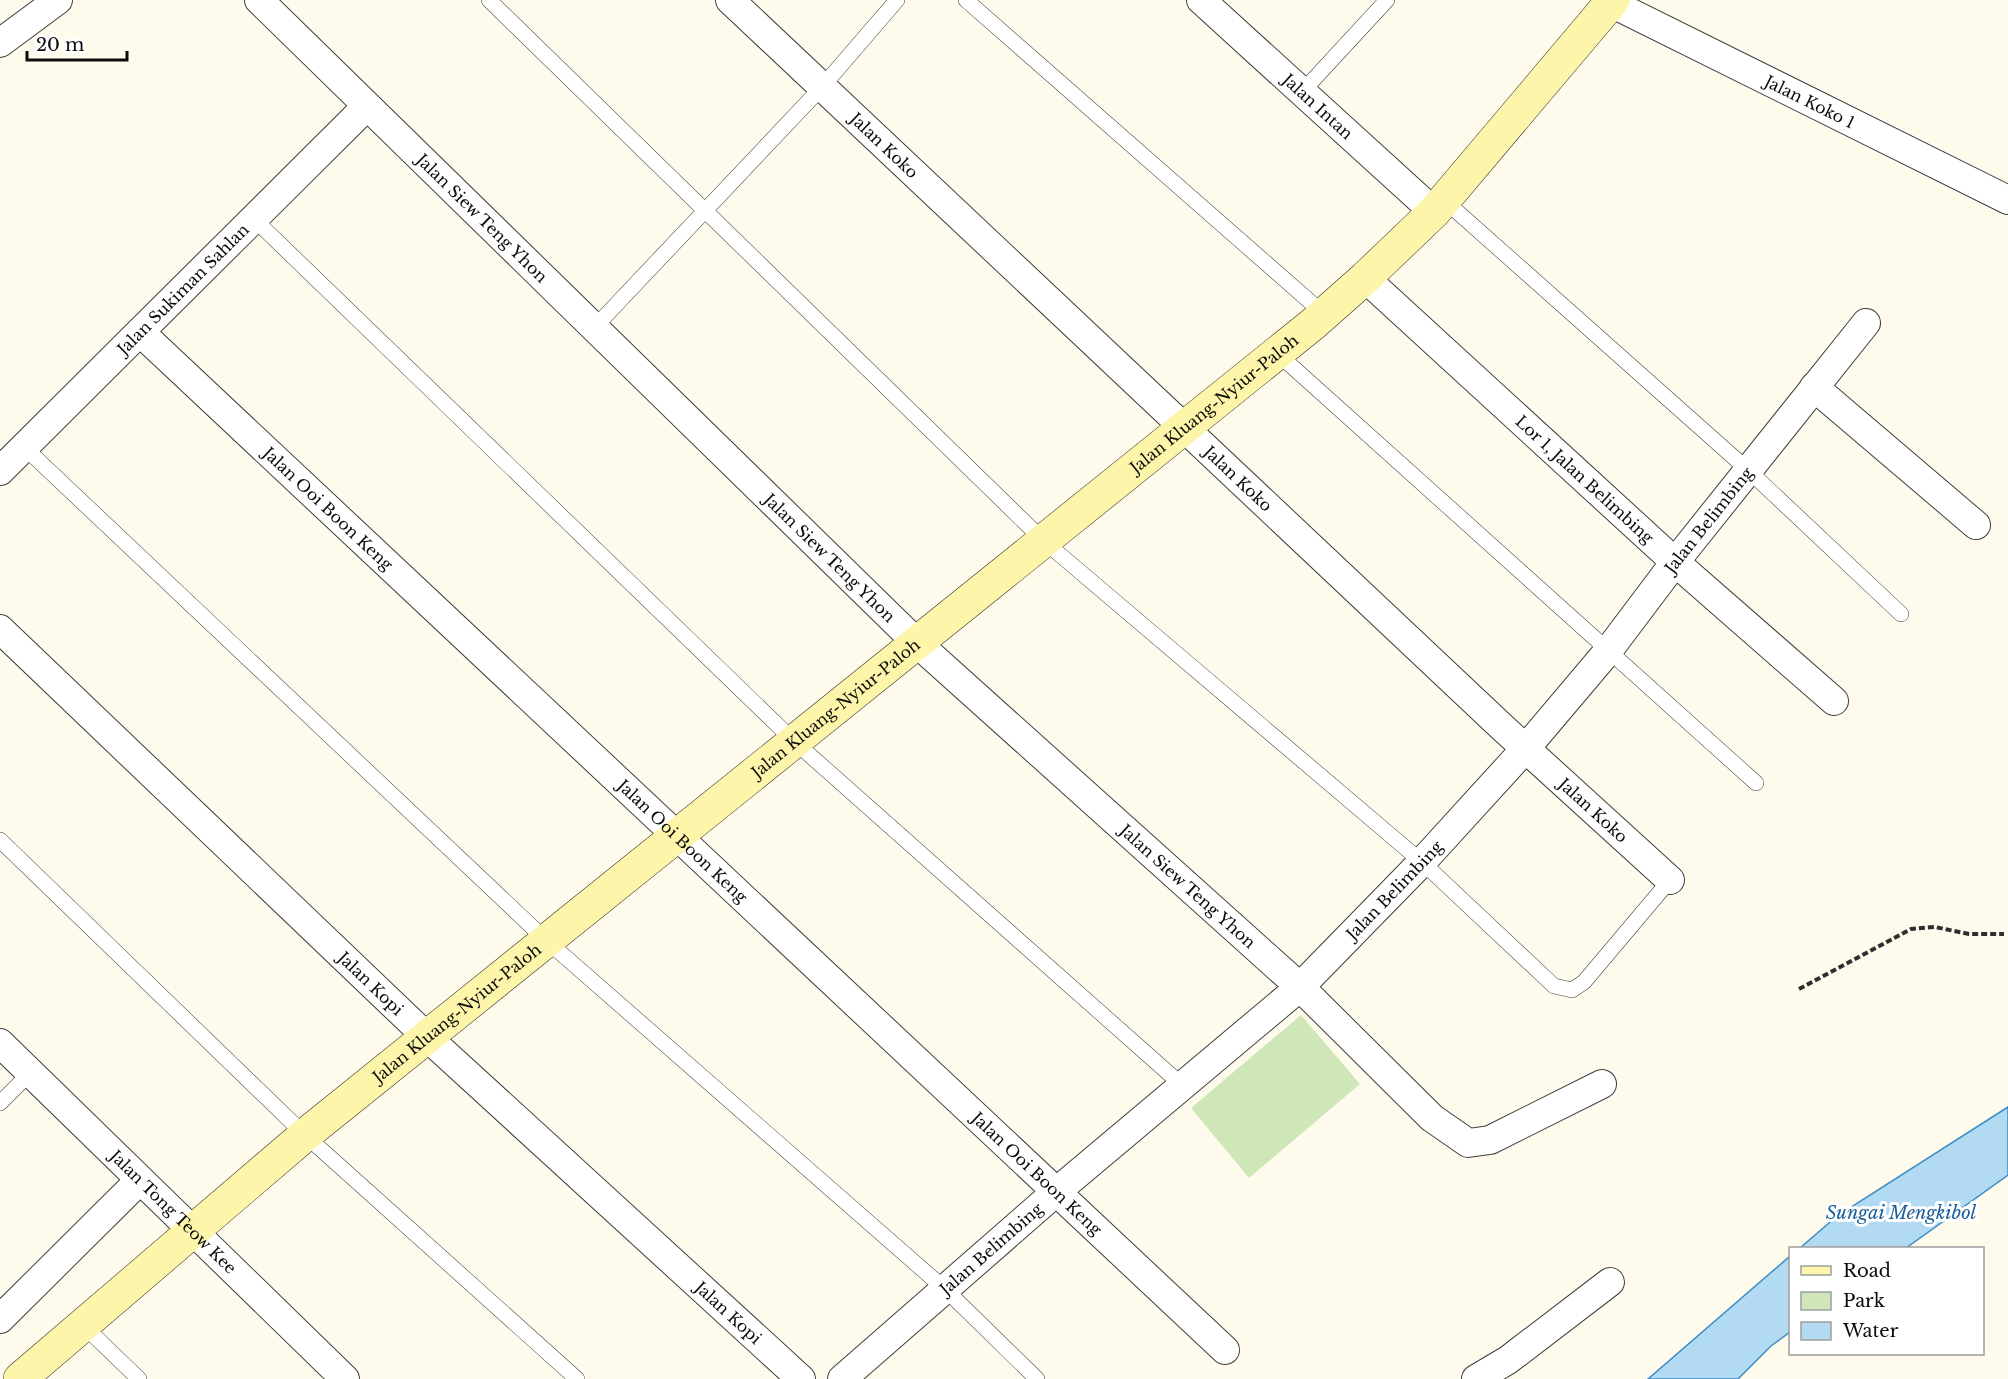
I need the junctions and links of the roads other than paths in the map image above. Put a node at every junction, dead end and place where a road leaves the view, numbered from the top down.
1 (58, 0) edge
2 (259, 0) edge
3 (489, 0) edge
4 (730, 0) edge
5 (897, 0) edge
6 (966, 0) edge
7 (1201, 0) edge
8 (1387, 0) edge
9 (1612, 1) edge
10 (0, 44) edge
11 (822, 87) junction
12 (1302, 92) junction
13 (366, 107) junction
14 (2008, 200) edge
15 (1439, 206) junction
16 (704, 210) junction
17 (254, 219) junction
18 (1365, 278) junction
19 (1324, 314) junction
20 (1866, 323) dead end
21 (593, 328) junction
22 (140, 332) junction
23 (1277, 353) junction
24 (1814, 387) junction
25 (1184, 429) junction
26 (24, 447) junction
27 (1748, 470) junction
28 (0, 471) edge
29 (1976, 525) dead end
30 (1045, 542) junction
31 (1676, 562) junction
32 (1901, 614) dead end
33 (0, 629) edge
34 (917, 643) junction
35 (1608, 651) junction
36 (1834, 701) dead end
37 (795, 742) junction
38 (1526, 748) junction
39 (1756, 783) dead end
40 (676, 835) junction
41 (0, 840) edge
42 (1422, 862) junction
43 (1670, 880) joint
44 (547, 941) junction
45 (1300, 987) junction
46 (427, 1037) junction
47 (0, 1043) edge
48 (30, 1073) junction
49 (1602, 1084) dead end
50 (1183, 1086) junction
51 (0, 1103) edge
52 (305, 1135) junction
53 (140, 1180) junction
54 (1056, 1192) junction
55 (192, 1231) junction
56 (1610, 1282) dead end
57 (946, 1290) junction
58 (0, 1319) edge
59 (82, 1325) junction
60 (1226, 1350) dead end
61 (20, 1379) edge
62 (140, 1379) edge
63 (345, 1379) edge
64 (577, 1379) edge
65 (801, 1379) edge
66 (842, 1379) edge
67 (1037, 1379) edge
68 (1476, 1379) edge

1 - 10 street
2 - 13 street, Jalan Siew Teng Yhon
3 - 16 lane
4 - 11 street, Jalan Koko
5 - 11 lane
6 - 19 lane
7 - 12 street, Jalan Intan
8 - 12 lane
9 - 14 street, Jalan Koko 1
9 - 15 street, Jalan Kluang-Nyiur-Paloh
11 - 16 lane
11 - 25 street, Jalan Koko
12 - 15 street, Jalan Intan
13 - 17 street, Jalan Sukiman Sahlan
13 - 21 street, Jalan Siew Teng Yhon
15 - 18 street, Jalan Kluang-Nyiur-Paloh
15 - 27 lane
16 - 21 lane
16 - 30 lane
17 - 22 street, Jalan Sukiman Sahlan
17 - 37 lane
18 - 19 street, Jalan Kluang-Nyiur-Paloh
18 - 31 street, Lor 1, Jalan Belimbing
19 - 23 street, Jalan Kluang-Nyiur-Paloh
20 - 24 street, Jalan Belimbing
21 - 34 street, Jalan Siew Teng Yhon
22 - 26 street, Jalan Sukiman Sahlan
22 - 40 street, Jalan Ooi Boon Keng
23 - 25 street, Jalan Kluang-Nyiur-Paloh
23 - 35 lane
24 - 27 street, Jalan Belimbing
24 - 29 street
25 - 30 street, Jalan Kluang-Nyiur-Paloh
25 - 38 street, Jalan Koko
26 - 28 street, Jalan Sukiman Sahlan
26 - 44 lane
27 - 31 street, Jalan Belimbing
27 - 32 lane
30 - 34 street, Jalan Kluang-Nyiur-Paloh
30 - 42 lane
31 - 35 street, Jalan Belimbing
31 - 36 street, Lor 1, Jalan Belimbing
33 - 46 street, Jalan Kopi
34 - 37 street, Jalan Kluang-Nyiur-Paloh
34 - 45 street, Jalan Siew Teng Yhon
35 - 38 street, Jalan Belimbing
35 - 39 lane
37 - 40 street, Jalan Kluang-Nyiur-Paloh
37 - 50 lane
38 - 42 street, Jalan Belimbing
38 - 43 street, Jalan Koko
40 - 44 street, Jalan Kluang-Nyiur-Paloh
40 - 54 street, Jalan Ooi Boon Keng
41 - 52 lane
42 - 43 lane
42 - 45 street, Jalan Belimbing
44 - 46 street, Jalan Kluang-Nyiur-Paloh
44 - 57 lane
45 - 49 street, Jalan Siew Teng Yhon
45 - 50 street, Jalan Belimbing
46 - 52 street, Jalan Kluang-Nyiur-Paloh
46 - 65 street, Jalan Kopi
47 - 48 street, Jalan Tong Teow Kee
48 - 51 lane
48 - 53 street, Jalan Tong Teow Kee
50 - 54 street, Jalan Belimbing
52 - 55 street, Jalan Kluang-Nyiur-Paloh
52 - 64 lane
53 - 55 street, Jalan Tong Teow Kee
53 - 58 street
54 - 57 street, Jalan Belimbing
54 - 60 street, Jalan Ooi Boon Keng
55 - 59 street, Jalan Kluang-Nyiur-Paloh
55 - 63 street, Jalan Tong Teow Kee
56 - 68 street
57 - 66 street, Jalan Belimbing
57 - 67 lane
59 - 61 street, Jalan Kluang-Nyiur-Paloh
59 - 62 lane

